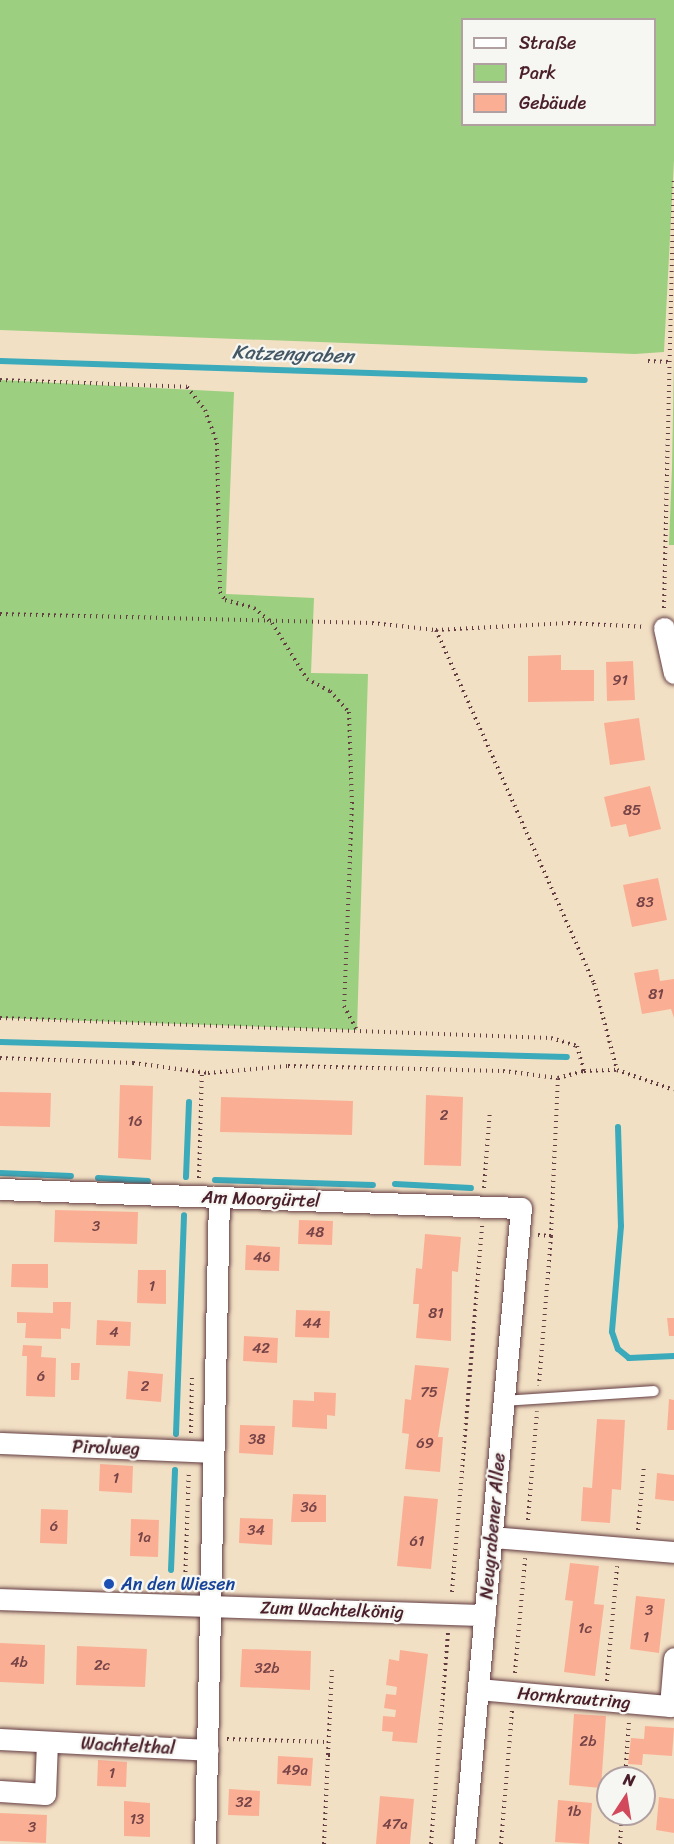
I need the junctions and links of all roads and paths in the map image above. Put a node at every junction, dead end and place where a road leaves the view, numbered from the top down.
1 (674, 176) edge
2 (648, 362) dead end
3 (669, 362) junction
4 (0, 380) edge
5 (0, 614) edge
6 (272, 623) junction
7 (664, 628) junction
8 (436, 630) junction
9 (674, 673) edge
10 (0, 1018) edge
11 (357, 1030) junction
12 (0, 1058) edge
13 (617, 1070) junction
14 (584, 1071) junction
15 (558, 1078) junction
16 (674, 1090) edge
17 (490, 1110) dead end
18 (0, 1189) edge
19 (219, 1198) junction
20 (483, 1207) junction
21 (521, 1208) joint
22 (551, 1236) dead end
23 (654, 1391) dead end
24 (504, 1401) junction
25 (0, 1443) edge
26 (212, 1452) junction
27 (644, 1465) dead end
28 (492, 1537) junction
29 (628, 1549) junction
30 (674, 1552) edge
31 (174, 1583) dead end
32 (440, 1592) dead end
33 (452, 1592) junction
34 (211, 1595) junction
35 (0, 1599) edge
36 (450, 1614) junction
37 (485, 1615) junction
38 (674, 1658) edge
39 (332, 1670) dead end
40 (478, 1689) junction
41 (605, 1700) junction
42 (631, 1702) junction
43 (672, 1706) edge
44 (0, 1739) edge
45 (47, 1742) junction
46 (324, 1743) dead end
47 (208, 1744) junction
48 (328, 1755) junction
49 (334, 1755) dead end
50 (626, 1766) edge
51 (0, 1791) edge
52 (621, 1826) edge
53 (205, 1844) edge
54 (324, 1844) edge
55 (431, 1844) edge
56 (464, 1844) edge
57 (620, 1844) edge

1 - 3 path
2 - 3 path
3 - 7 path
4 - 6 path
5 - 6 path
6 - 8 path
6 - 11 path
7 - 8 path
7 - 9 street
8 - 13 path
10 - 11 path
11 - 14 path
12 - 15 path
13 - 14 path
13 - 16 path
14 - 15 path
15 - 22 path
17 - 20 path
18 - 19 street, Am Moorgürtel
19 - 20 street, Am Moorgürtel
19 - 26 street
20 - 21 street, Am Moorgürtel
20 - 33 path
21 - 24 street, Neugrabener Allee
23 - 24 lane
24 - 28 street, Neugrabener Allee
25 - 26 street, Pirolweg
26 - 34 street
27 - 29 path
28 - 29 street
28 - 37 street, Neugrabener Allee
29 - 30 street
29 - 41 path
31 - 34 path
32 - 33 path
33 - 36 path
34 - 35 street, Zum Wachtelkönig
34 - 36 street, Zum Wachtelkönig
34 - 47 street
36 - 37 street, Zum Wachtelkönig
36 - 55 path
37 - 40 street, Neugrabener Allee
38 - 43 street, Hornkrautring
39 - 48 path
40 - 41 street, Hornkrautring
40 - 56 street, Neugrabener Allee
41 - 42 street, Hornkrautring
42 - 43 street, Hornkrautring
42 - 50 path
44 - 45 street, Wachtelthal
45 - 47 street, Wachtelthal
45 - 51 street
46 - 47 path
47 - 53 street
48 - 49 path
48 - 54 path
52 - 57 path

